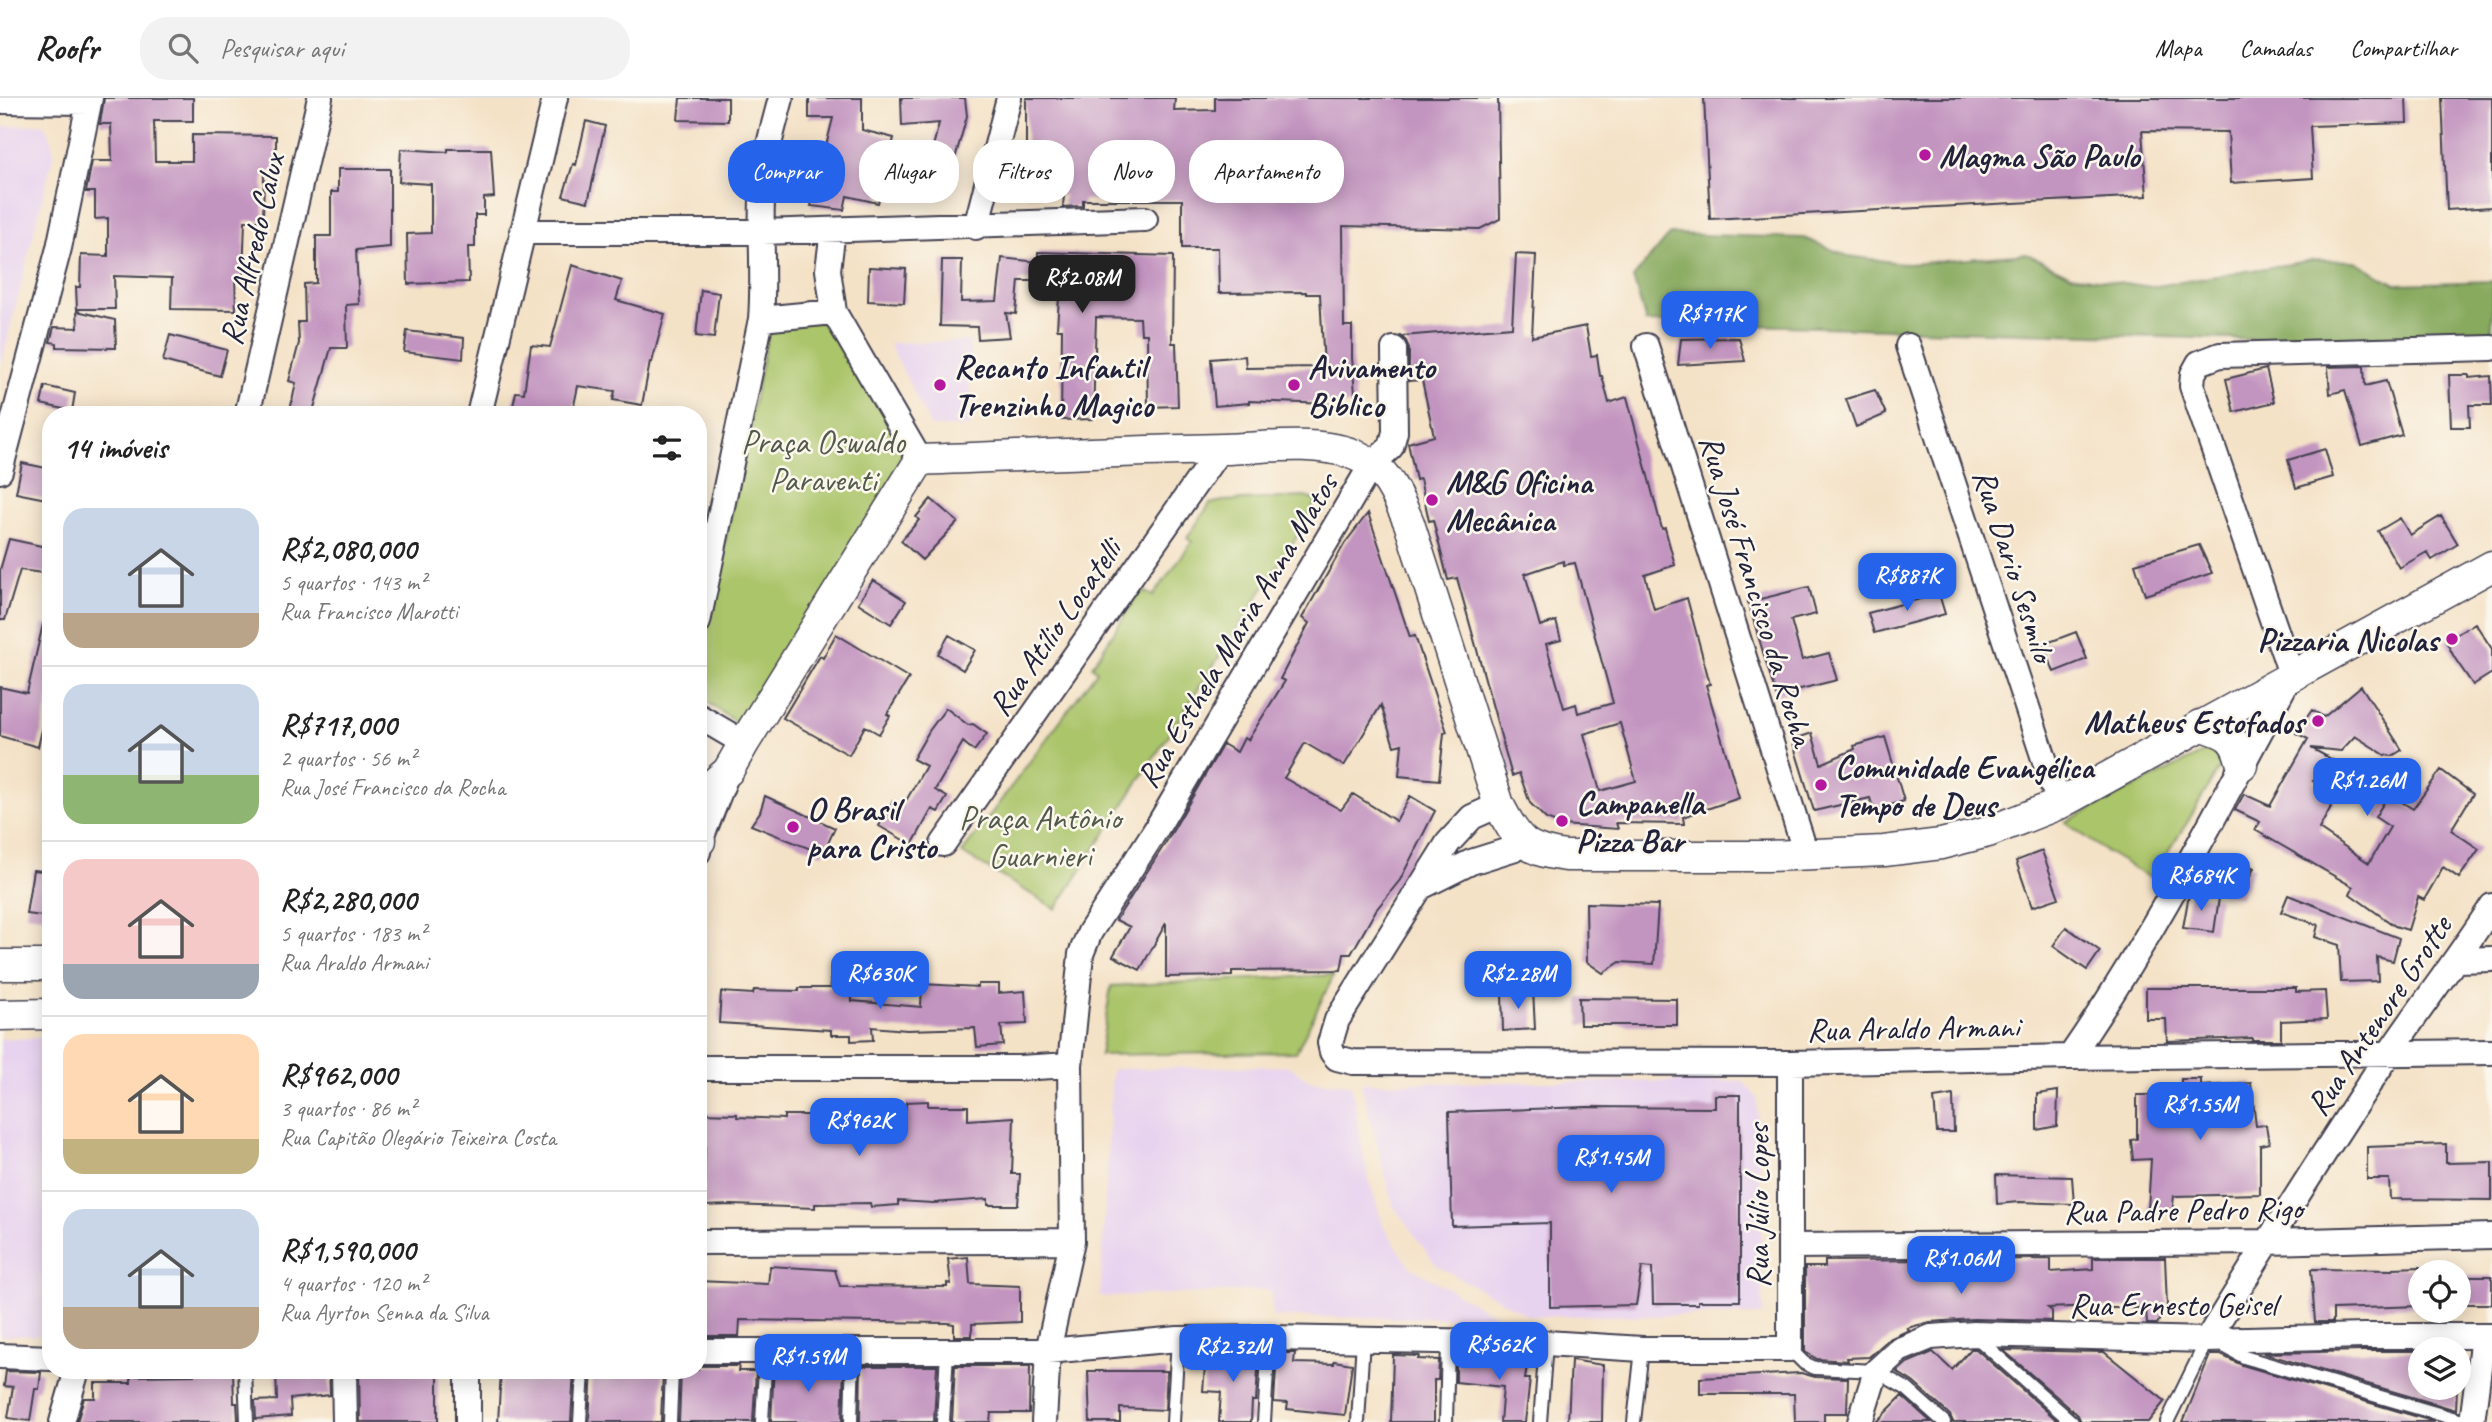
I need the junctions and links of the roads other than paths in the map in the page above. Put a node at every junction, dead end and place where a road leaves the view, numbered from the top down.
1 (320, 98) edge
2 (555, 98) edge
3 (781, 98) edge
4 (1010, 98) edge
5 (89, 100) edge
6 (0, 101) edge
7 (1144, 219) dead end
8 (976, 227) junction
9 (833, 230) junction
10 (522, 232) junction
11 (762, 232) junction
12 (834, 312) junction
13 (761, 319) junction
14 (1646, 346) dead end
15 (1908, 346) dead end
16 (2492, 348) edge
17 (1394, 349) dead end
18 (249, 406) edge
19 (481, 406) edge
20 (1220, 449) junction
21 (920, 460) junction
22 (1372, 464) junction
23 (0, 471) edge
24 (2492, 566) edge
25 (707, 579) edge
26 (2291, 674) junction
27 (707, 721) edge
28 (2200, 726) junction
29 (744, 743) junction
30 (2242, 765) junction
31 (728, 771) junction
32 (707, 789) edge
33 (2059, 804) junction
34 (1499, 805) junction
35 (707, 824) edge
36 (943, 844) dead end
37 (1525, 845) junction
38 (1806, 855) junction
39 (1421, 888) junction
40 (2492, 906) edge
41 (2492, 959) edge
42 (2457, 960) junction
43 (0, 964) edge
44 (42, 965) edge
45 (42, 1014) edge
46 (0, 1015) edge
47 (2492, 1052) edge
48 (2390, 1054) junction
49 (2070, 1057) junction
50 (1790, 1063) junction
51 (1070, 1065) junction
52 (707, 1068) edge
53 (2492, 1236) edge
54 (1072, 1241) junction
55 (707, 1242) edge
56 (2267, 1242) junction
57 (1791, 1246) junction
58 (1974, 1334) junction
59 (2488, 1336) edge
60 (1269, 1338) junction
61 (1178, 1339) junction
62 (1363, 1339) junction
63 (2209, 1340) junction
64 (1448, 1341) junction
65 (1546, 1343) junction
66 (1642, 1349) junction
67 (1790, 1349) junction
68 (766, 1350) junction
69 (707, 1351) edge
70 (853, 1351) junction
71 (1048, 1351) junction
72 (947, 1352) junction
73 (0, 1356) edge
74 (42, 1358) edge
75 (1876, 1371) junction
76 (74, 1379) edge
77 (245, 1379) edge
78 (344, 1379) edge
79 (468, 1379) edge
80 (582, 1379) edge
81 (672, 1379) edge
82 (62, 1422) edge
83 (247, 1422) edge
84 (345, 1422) edge
85 (468, 1422) edge
86 (580, 1422) edge
87 (670, 1422) edge
88 (762, 1422) edge
89 (851, 1422) edge
90 (943, 1422) edge
91 (1044, 1422) edge
92 (1173, 1422) edge
93 (1264, 1422) edge
94 (1358, 1422) edge
95 (1446, 1422) edge
96 (1540, 1422) edge
97 (1634, 1422) edge
98 (1860, 1422) edge
99 (1944, 1422) edge
100 (2072, 1422) edge
101 (2167, 1422) edge
102 (2466, 1422) edge
103 (2472, 1422) edge

1 - 18 street, Rua Alfredo Calux
2 - 10 street
3 - 11 street
4 - 8 street
5 - 6 street
5 - 23 street
7 - 8 street
8 - 9 street
9 - 11 street
9 - 12 street
10 - 11 street
10 - 19 street
11 - 13 street
12 - 13 street
12 - 21 street
13 - 25 street
14 - 38 street, Rua José Francisco da Rocha
15 - 33 street, Rua Dario Sesmilo
16 - 26 street
17 - 22 street, Rua Esthela Maria Anna Matos
20 - 21 street
20 - 22 street
20 - 36 street, Rua Atílio Locatelli
21 - 29 street
22 - 34 street
22 - 51 street, Rua Esthela Maria Anna Matos
24 - 26 street
26 - 28 street
26 - 30 street
27 - 29 street
28 - 30 street
28 - 33 street
29 - 31 street
30 - 49 street
31 - 32 street
31 - 35 street
33 - 38 street
34 - 37 street
34 - 39 street
37 - 38 street
37 - 39 street
39 - 50 street, Rua Araldo Armani
40 - 42 street, Rua Antenore Grotte
41 - 42 street
42 - 48 street, Rua Antenore Grotte
43 - 44 street
45 - 46 street
47 - 48 street, Rua Araldo Armani
48 - 49 street, Rua Araldo Armani
48 - 56 street, Rua Antenore Grotte
49 - 50 street, Rua Araldo Armani
50 - 57 street, Rua Júlio Lopes
51 - 52 street
51 - 54 street, Rua Esthela Maria Anna Matos
53 - 56 street, Rua Padre Pedro Rigo
54 - 55 street
54 - 71 street, Rua Esthela Maria Anna Matos
56 - 57 street, Rua Padre Pedro Rigo
56 - 63 street, Rua Antenore Grotte
57 - 67 street, Rua Júlio Lopes
58 - 63 street, Rua Ernesto Geisel
58 - 75 street, Rua Ernesto Geisel
58 - 100 lane
59 - 63 street, Rua Ernesto Geisel
59 - 103 street
60 - 61 street
60 - 62 street
60 - 93 lane
61 - 71 street
61 - 92 lane
62 - 64 street
62 - 94 lane
63 - 101 lane
63 - 102 lane
64 - 65 street
64 - 95 lane
65 - 66 street
65 - 96 lane
66 - 67 street
66 - 97 lane
67 - 75 lane
68 - 69 street
68 - 70 street
68 - 88 lane
70 - 72 street
70 - 89 lane
71 - 72 street
71 - 91 street, Rua Esthela Maria Anna Matos
72 - 90 lane
73 - 74 street
75 - 98 street
75 - 99 lane
76 - 82 street
77 - 83 lane
78 - 84 street
79 - 85 street
80 - 86 lane
81 - 87 lane

